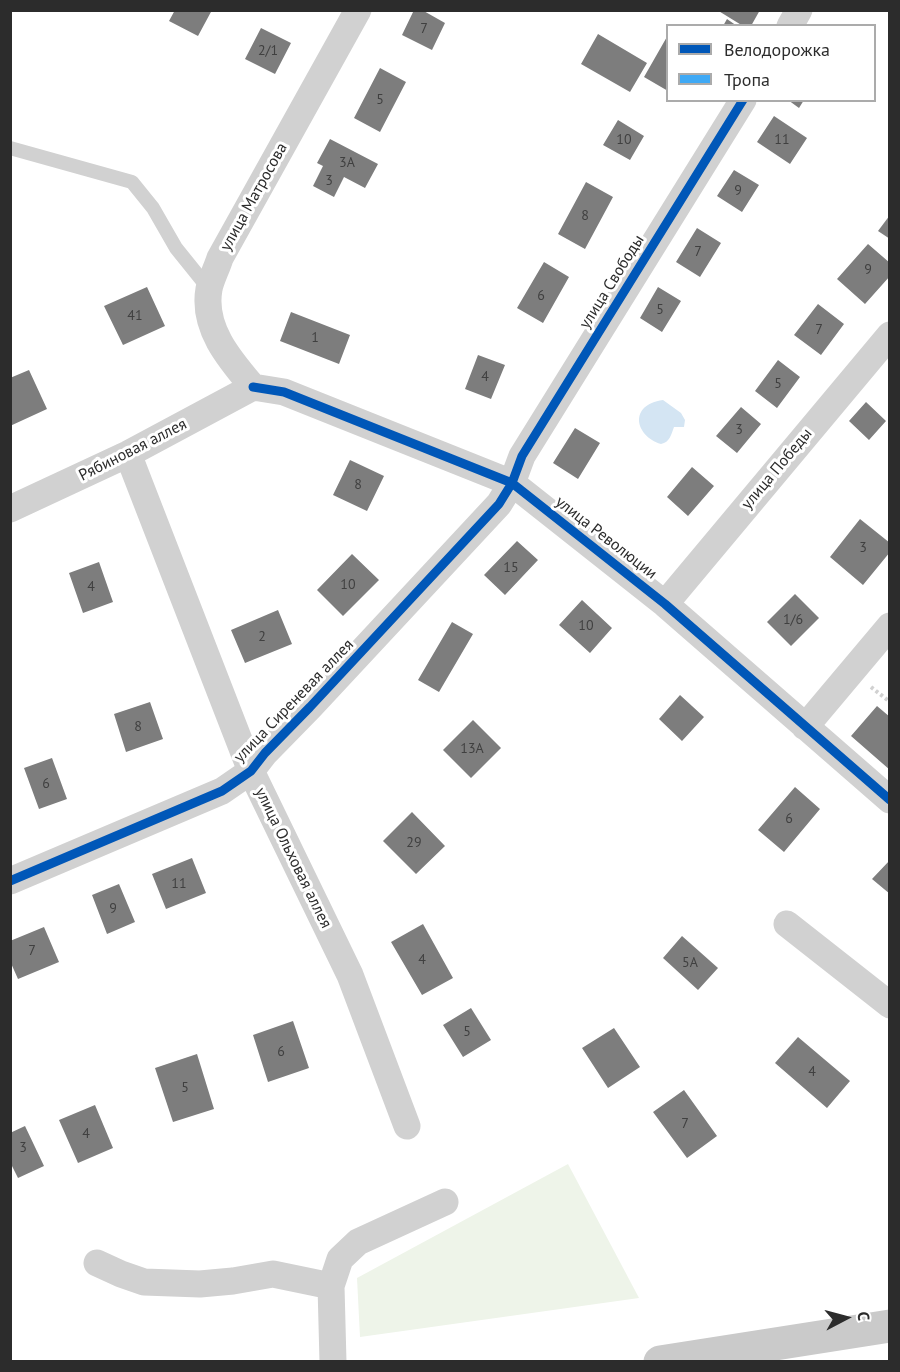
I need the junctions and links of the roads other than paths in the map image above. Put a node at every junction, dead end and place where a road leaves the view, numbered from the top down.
1 (358, 10) edge
2 (799, 10) edge
3 (791, 24) edge
4 (742, 102) edge
5 (10, 148) edge
6 (209, 289) junction
7 (890, 335) edge
8 (253, 387) junction
9 (128, 454) junction
10 (512, 483) junction
11 (10, 509) edge
12 (665, 604) junction
13 (890, 626) edge
14 (805, 727) junction
15 (251, 771) junction
16 (890, 800) edge
17 (10, 881) edge
18 (787, 924) dead end
19 (890, 1005) edge
20 (407, 1126) dead end
21 (445, 1202) dead end
22 (97, 1263) dead end
23 (331, 1286) junction
24 (890, 1326) edge
25 (333, 1362) edge
26 (660, 1362) edge

1 - 6 street, улица Матросова
2 - 3 street
4 - 10 street, улица Свободы
5 - 6 lane
6 - 8 street, улица Матросова
7 - 12 street, улица Победы
8 - 9 street, Рябиновая аллея
8 - 10 street, улица Революции
9 - 11 street, Рябиновая аллея
9 - 15 street, улица Ольховая аллея
10 - 12 street, улица Революции
10 - 15 street, улица Сиреневая аллея
12 - 14 street, улица Революции
13 - 14 street
14 - 16 street, улица Революции
15 - 17 street, улица Сиреневая аллея
15 - 20 street, улица Ольховая аллея
18 - 19 street
21 - 23 street
22 - 23 street
23 - 25 street
24 - 26 main road

